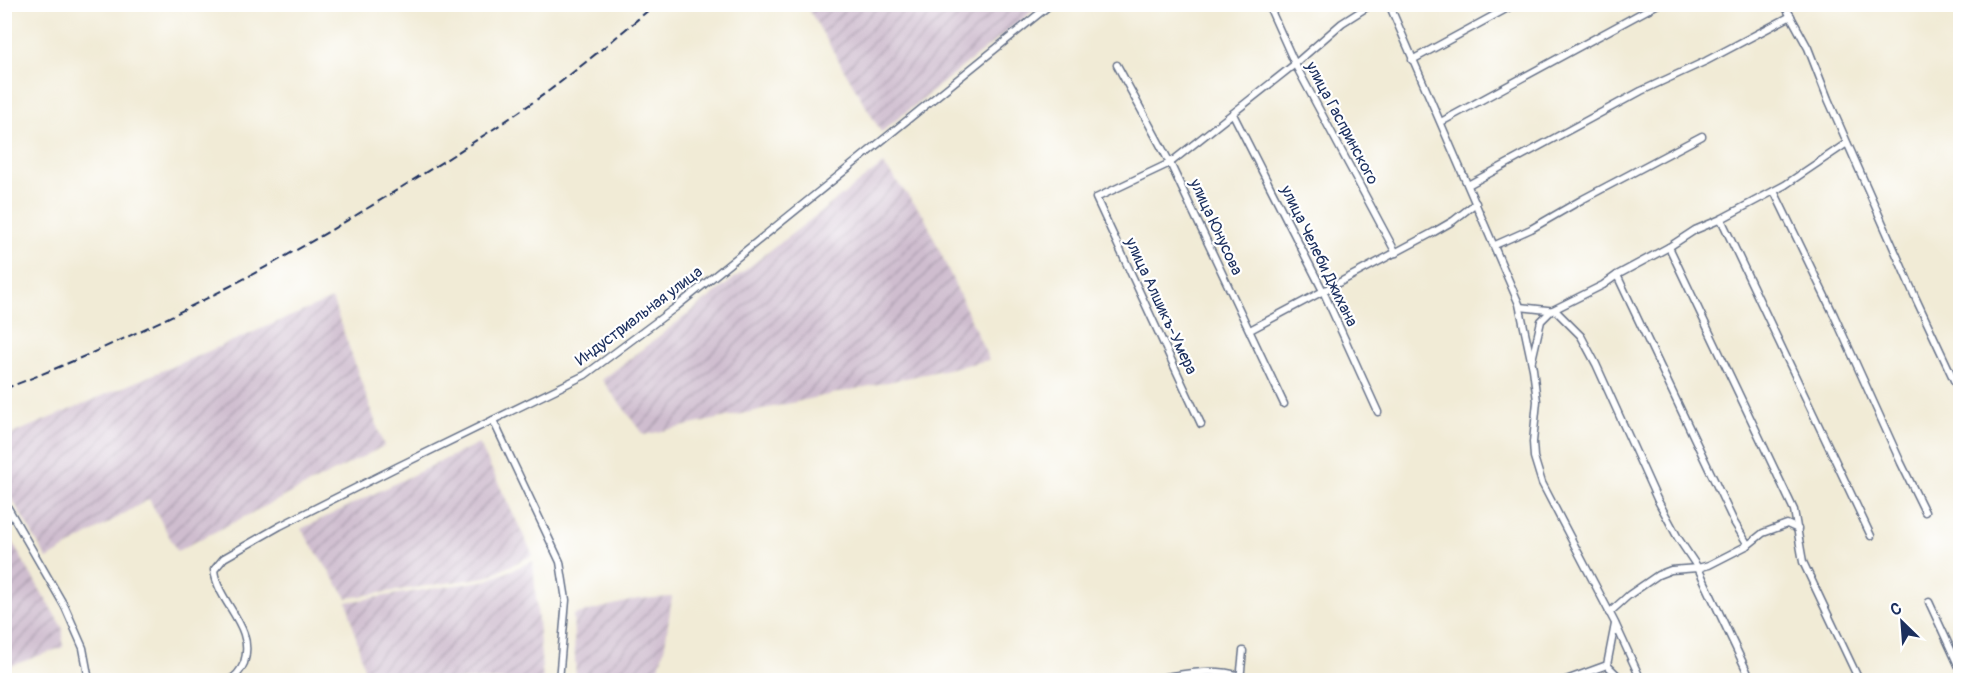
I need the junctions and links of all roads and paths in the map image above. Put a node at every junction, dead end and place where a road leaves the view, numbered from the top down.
1 (1051, 4) edge
2 (1268, 4) edge
3 (1372, 4) edge
4 (1389, 4) edge
5 (1515, 4) edge
6 (1658, 4) edge
7 (1784, 4) edge
8 (1791, 16) junction
9 (1412, 60) junction
10 (1295, 64) junction
11 (1117, 65) dead end
12 (1233, 114) junction
13 (1441, 122) junction
14 (1702, 136) dead end
15 (1847, 143) junction
16 (1170, 163) junction
17 (1468, 185) junction
18 (1774, 191) junction
19 (1476, 203) junction
20 (1721, 219) junction
21 (1495, 245) junction
22 (1669, 247) junction
23 (1396, 253) junction
24 (1617, 274) junction
25 (1323, 291) junction
26 (1520, 307) junction
27 (1551, 311) junction
28 (1250, 330) junction
29 (1532, 363) junction
30 (1960, 393) edge
31 (1284, 404) dead end
32 (1378, 412) dead end
33 (494, 420) junction
34 (1201, 424) dead end
35 (4, 501) edge
36 (1925, 512) dead end
37 (1798, 529) junction
38 (1871, 536) dead end
39 (1748, 545) junction
40 (1698, 568) junction
41 (1929, 602) dead end
42 (1609, 613) junction
43 (1615, 623) junction
44 (1243, 651) dead end
45 (1607, 664) junction
46 (1960, 669) edge
47 (1240, 678) edge
48 (232, 680) edge
49 (89, 681) edge
50 (560, 681) edge
51 (1159, 681) edge
52 (1566, 681) edge
53 (1622, 681) edge
54 (1641, 681) edge
55 (1751, 681) edge
56 (1859, 681) edge

1 - 33 street, Индустриальная улица
2 - 10 street, улица Гаспринского
3 - 10 street
4 - 9 street
5 - 9 street
6 - 13 street
7 - 8 street
8 - 15 street
8 - 17 street
9 - 13 street
10 - 12 street
10 - 23 street, улица Гаспринского
11 - 16 street, улица Юнусова
12 - 16 street
12 - 25 street, улица Челеби Джихана
13 - 17 street
14 - 21 street
15 - 18 street
15 - 30 street
16 - 28 street, улица Юнусова
16 - 34 street, улица Алшикъ-Умера
17 - 19 street
18 - 20 street
18 - 36 street
19 - 21 street
19 - 23 street
20 - 22 street
20 - 38 street
21 - 26 street
22 - 24 street
22 - 37 street
23 - 25 street
24 - 27 street
24 - 39 street
25 - 28 street
25 - 32 street, улица Челеби Джихана
26 - 27 street
26 - 29 street
27 - 29 street
27 - 40 street
28 - 31 street, улица Юнусова
29 - 42 street
33 - 48 street, Индустриальная улица
33 - 50 street
35 - 49 street
37 - 39 street
37 - 56 street
39 - 40 street
40 - 42 street
40 - 55 street
41 - 46 street
42 - 43 street
43 - 45 street
43 - 54 street
44 - 47 street
45 - 52 street
45 - 53 street
47 - 51 street

